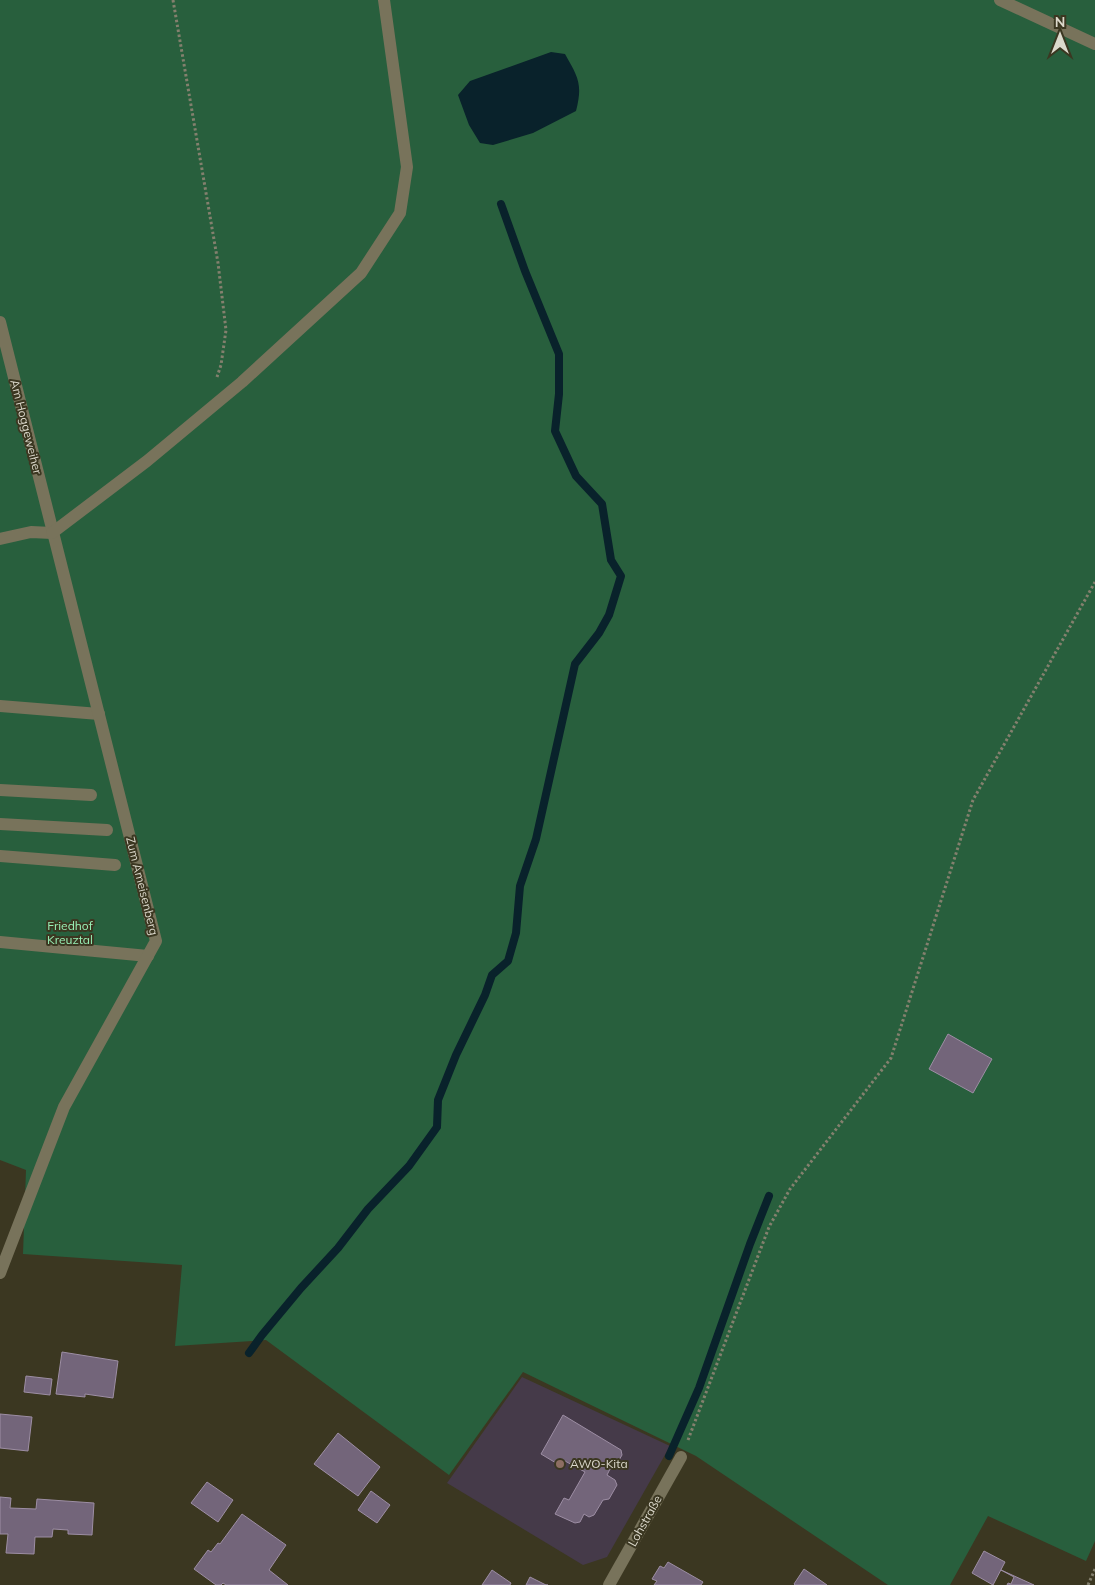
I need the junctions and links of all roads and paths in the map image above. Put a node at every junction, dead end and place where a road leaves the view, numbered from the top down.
1 (173, 0) edge
2 (384, 0) edge
3 (1000, 0) edge
4 (1095, 44) edge
5 (0, 322) edge
6 (216, 381) dead end
7 (52, 533) junction
8 (0, 539) edge
9 (1095, 582) edge
10 (0, 706) edge
11 (99, 714) junction
12 (0, 790) edge
13 (91, 795) dead end
14 (0, 824) edge
15 (107, 830) dead end
16 (0, 856) edge
17 (115, 865) dead end
18 (0, 942) edge
19 (148, 956) junction
20 (0, 1273) edge
21 (681, 1457) joint
22 (1095, 1570) edge
23 (609, 1585) edge
24 (1088, 1585) edge

1 - 6 path
2 - 7 street
3 - 4 street
5 - 7 street, Am Hoggeweiher
7 - 8 street
7 - 11 street, Zum Ameisenberg
9 - 21 path
10 - 11 street
11 - 19 street, Zum Ameisenberg
12 - 13 street
14 - 15 street
16 - 17 street
18 - 19 street
19 - 20 street, Zum Ameisenberg
21 - 23 street, Lohstraße
22 - 24 path

